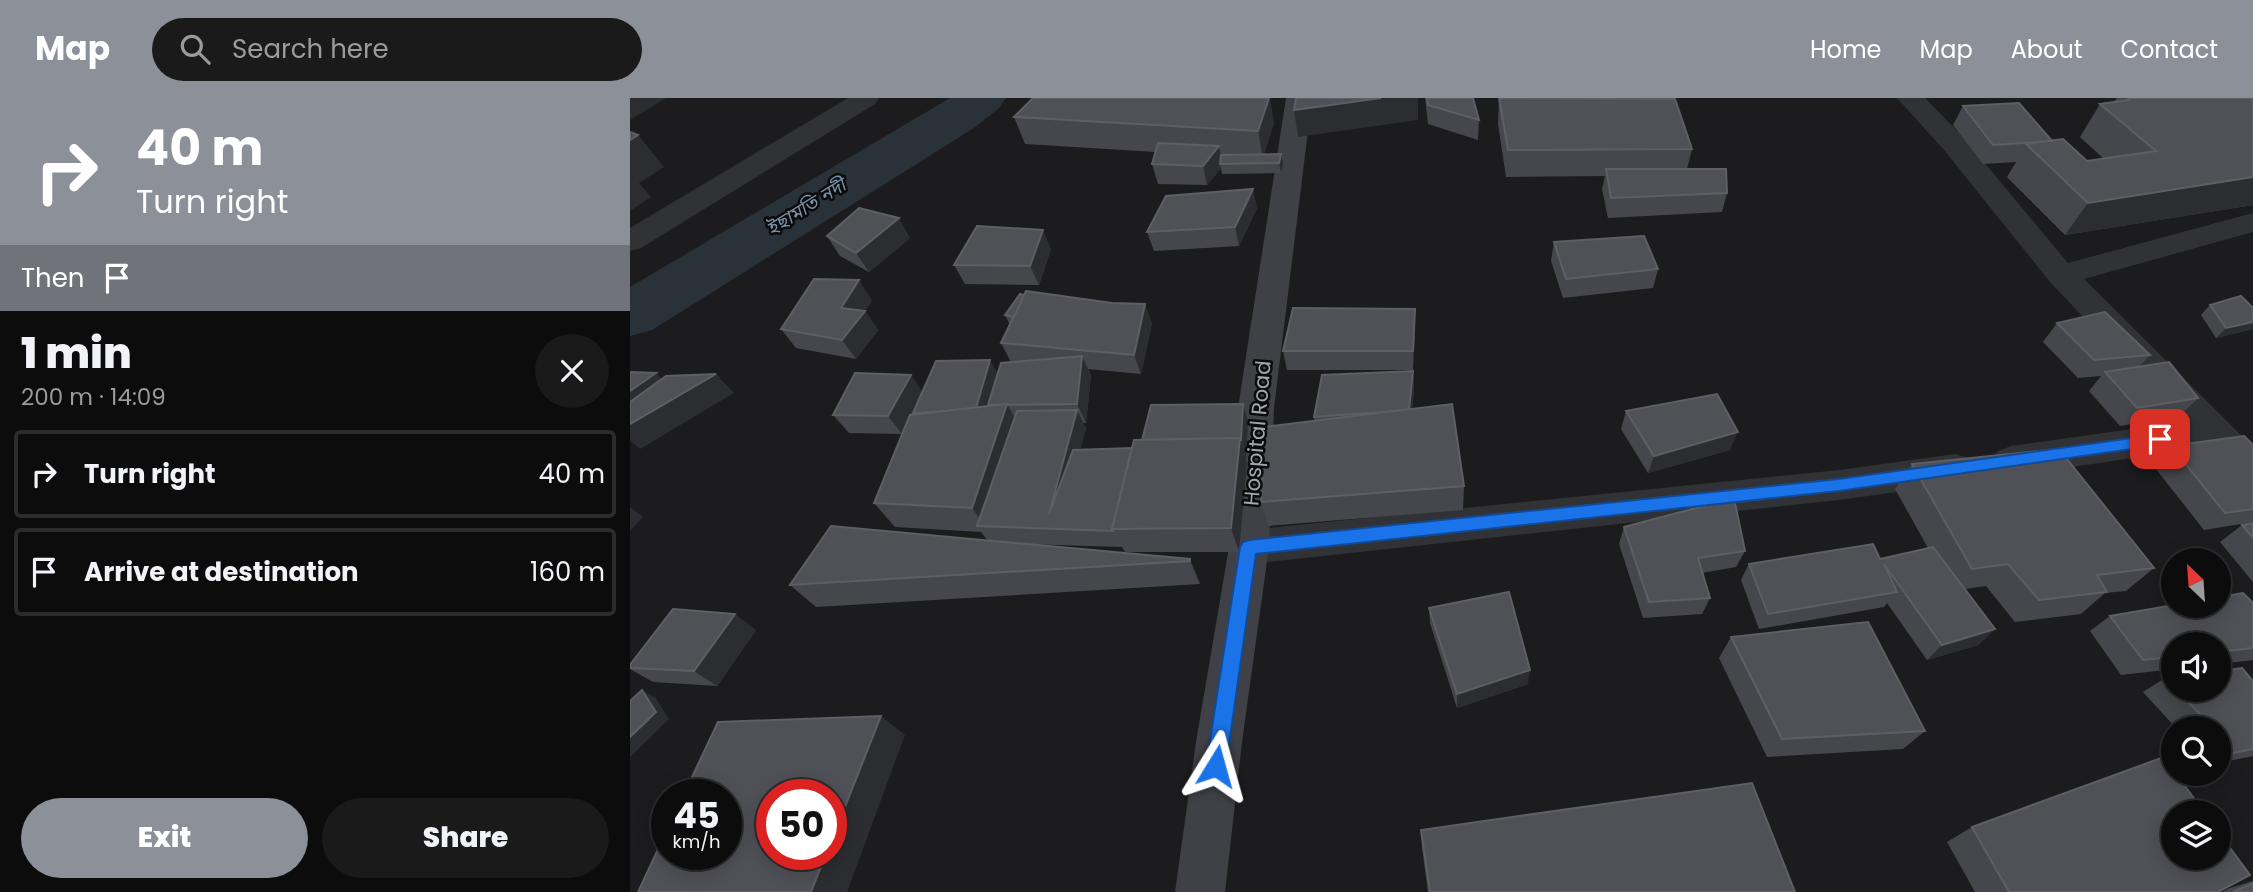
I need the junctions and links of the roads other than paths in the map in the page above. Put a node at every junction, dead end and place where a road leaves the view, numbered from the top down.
1 (866, 98) edge
2 (1299, 98) edge
3 (1910, 98) edge
4 (2253, 222) edge
5 (630, 241) edge
6 (2060, 275) junction
7 (2214, 432) junction
8 (2253, 471) edge
9 (1249, 547) junction
10 (1200, 892) edge

1 - 5 street
2 - 9 main road, Hospital Road
3 - 6 street
4 - 6 street
6 - 7 street
7 - 8 street
7 - 9 street
9 - 10 main road, Hospital Road

